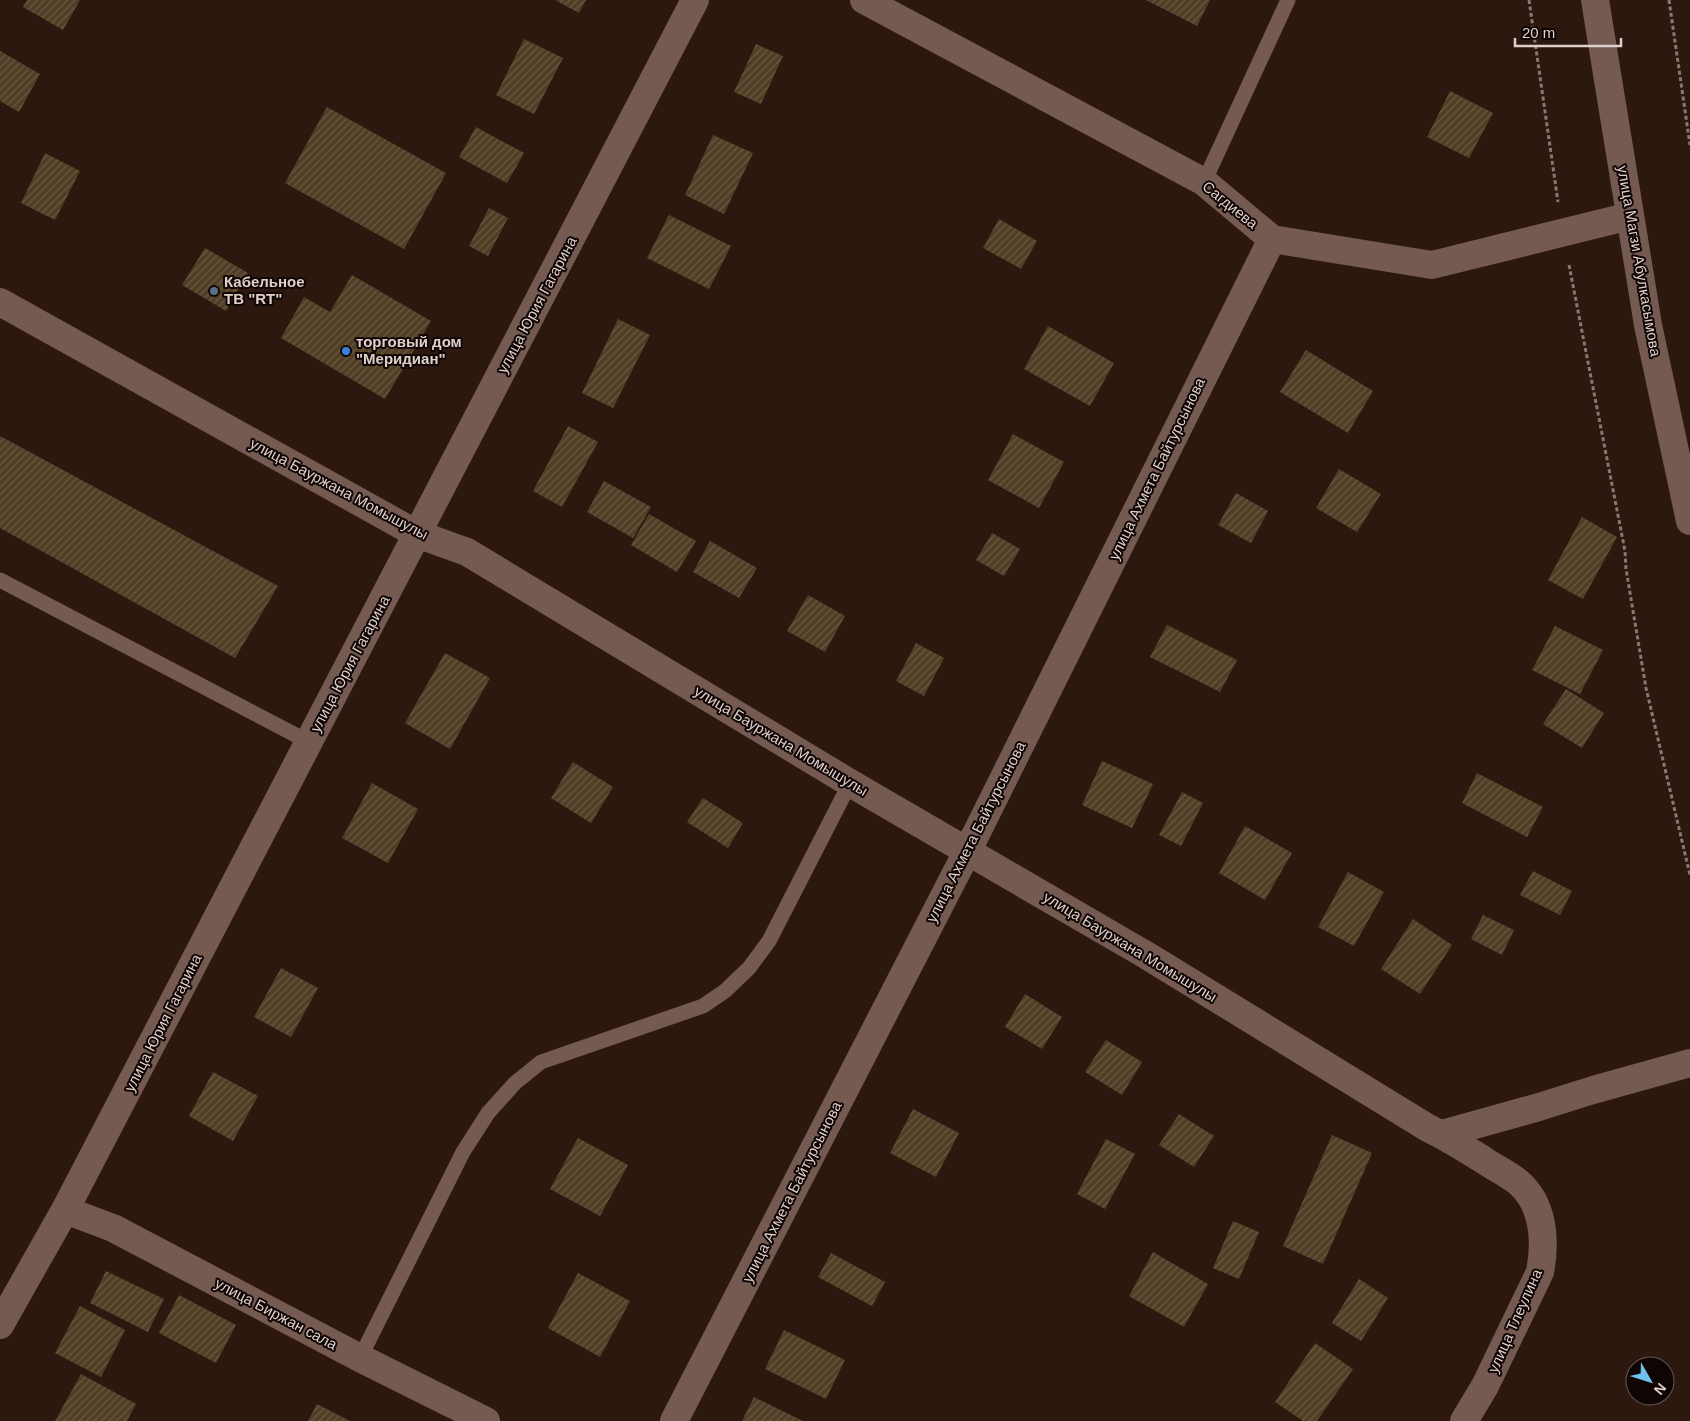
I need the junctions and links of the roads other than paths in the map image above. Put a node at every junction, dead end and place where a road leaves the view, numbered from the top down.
1 (695, 0) edge
2 (864, 0) edge
3 (1288, 0) edge
4 (1596, 0) edge
5 (1204, 182) junction
6 (1630, 216) junction
7 (1272, 239) junction
8 (0, 302) edge
9 (1690, 521) edge
10 (417, 534) junction
11 (0, 580) edge
12 (309, 742) junction
13 (850, 783) junction
14 (968, 850) junction
15 (1690, 1063) edge
16 (1442, 1134) junction
17 (65, 1210) junction
18 (1538, 1214) joint
19 (0, 1325) edge
20 (360, 1358) junction
21 (486, 1421) edge
22 (674, 1421) edge
23 (1464, 1421) edge

1 - 10 street, улица Юрия Гагарина
2 - 5 street, Сагдиева
3 - 5 lane
4 - 6 street, улица Магзи Абулкасымова
5 - 7 street, Сагдиева
6 - 7 street, Сагдиева
6 - 9 street, улица Магзи Абулкасымова
7 - 14 street, улица Ахмета Байтурсынова
8 - 10 street, улица Бауржана Момышулы
10 - 12 street, улица Юрия Гагарина
10 - 13 street, улица Бауржана Момышулы
11 - 12 lane
12 - 17 street, улица Юрия Гагарина
13 - 14 street, улица Бауржана Момышулы
13 - 20 lane
14 - 16 street, улица Бауржана Момышулы
14 - 22 street, улица Ахмета Байтурсынова
15 - 16 street
16 - 18 street, улица Бауржана Момышулы
17 - 19 street, улица Юрия Гагарина
17 - 20 street, улица Биржан сала
18 - 23 street, улица Тлеулина
20 - 21 street, улица Биржан сала

